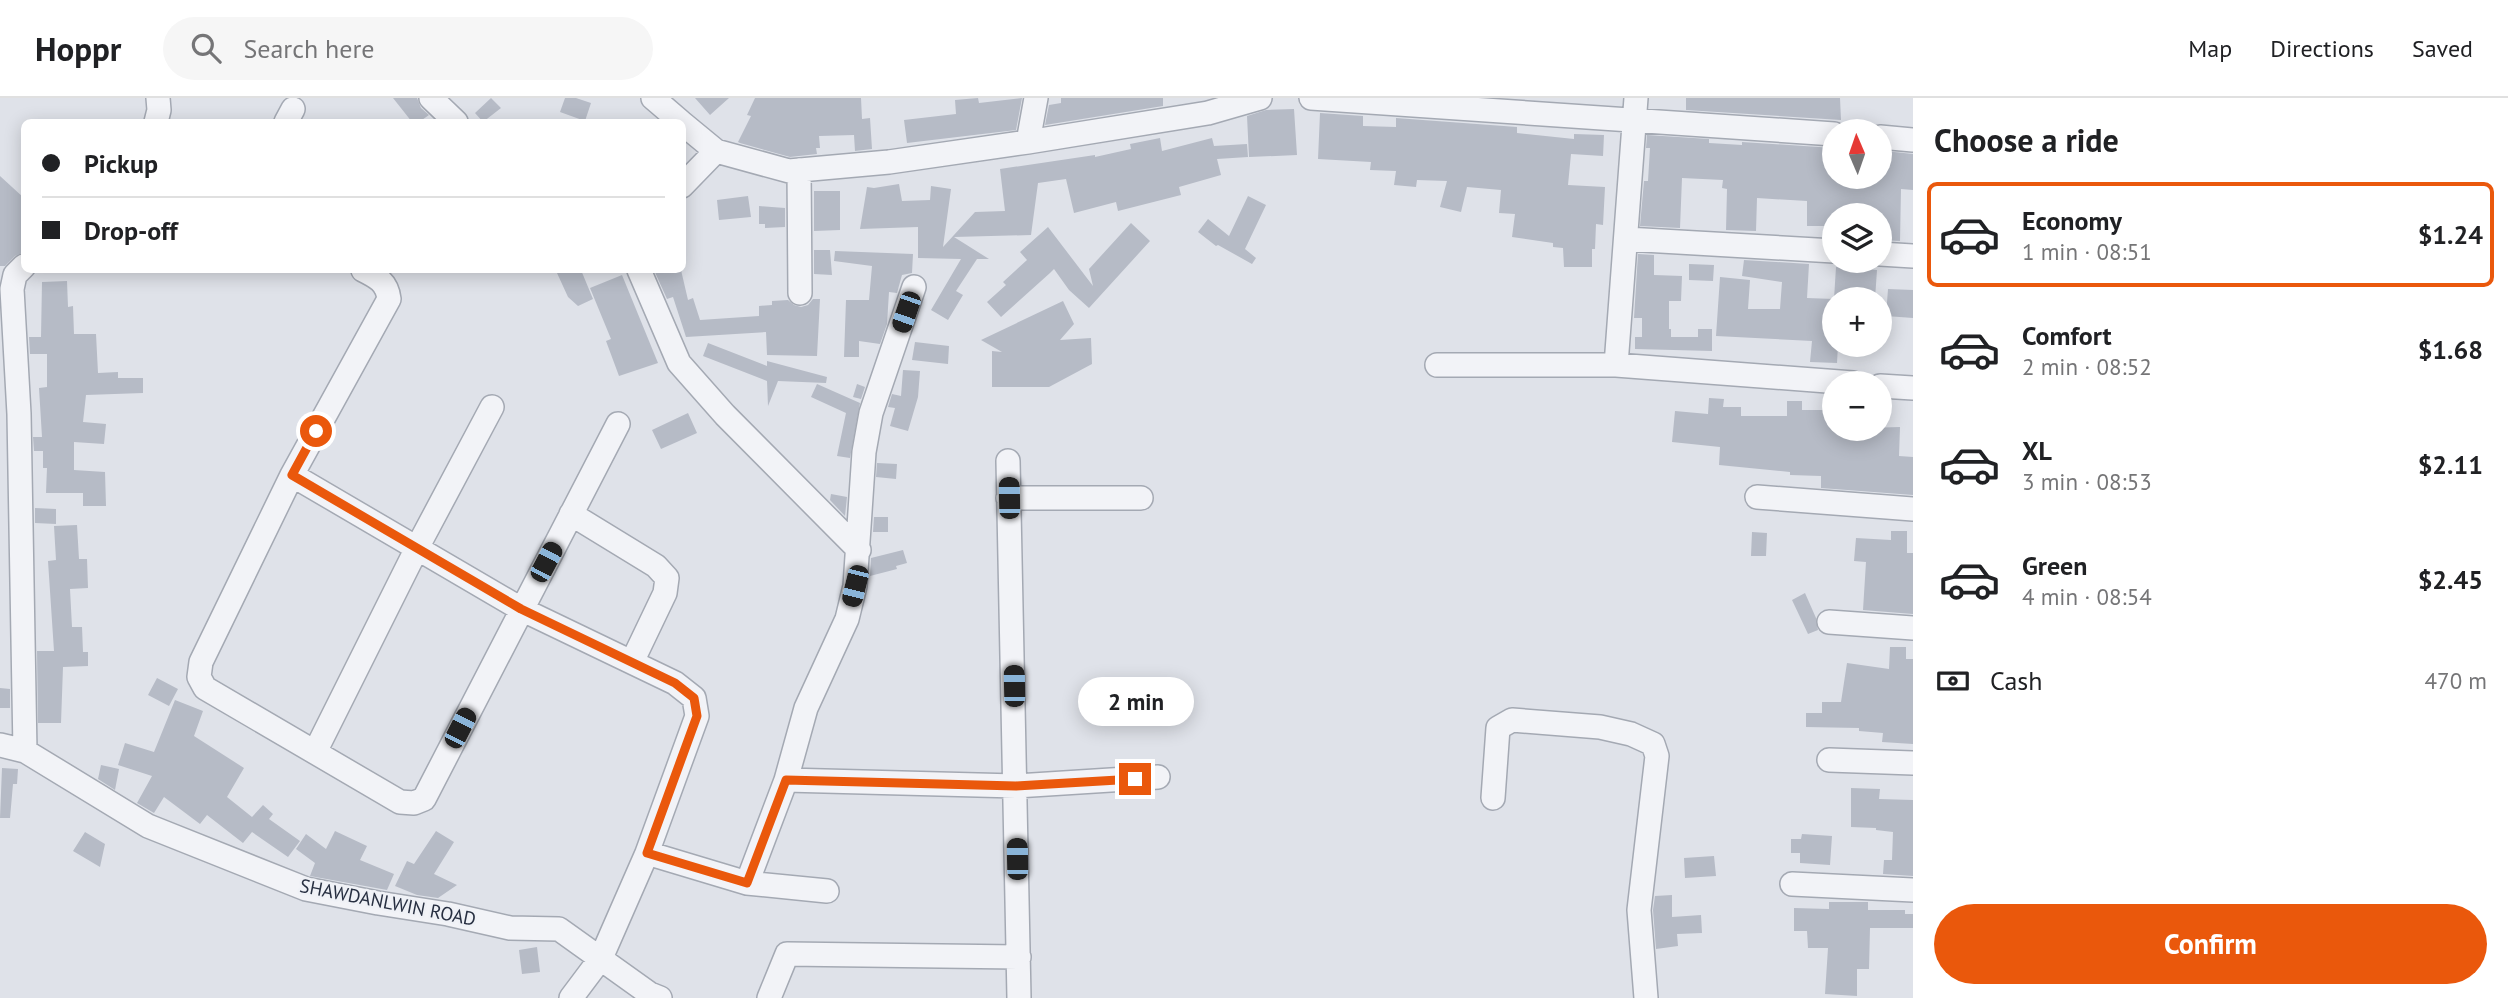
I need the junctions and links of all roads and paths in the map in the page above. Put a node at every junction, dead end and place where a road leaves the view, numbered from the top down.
1 (158, 98) edge
2 (432, 98) edge
3 (653, 98) edge
4 (1036, 98) edge
5 (1261, 98) edge
6 (1311, 98) edge
7 (1636, 109) edge
8 (157, 119) edge
9 (453, 119) edge
10 (677, 119) edge
11 (686, 126) edge
12 (1822, 132) edge
13 (1892, 138) edge
14 (1913, 140) edge
15 (1028, 142) junction
16 (716, 151) junction
17 (799, 170) junction
18 (686, 182) edge
19 (1626, 239) junction
20 (1822, 250) edge
21 (1892, 255) edge
22 (1913, 256) edge
23 (21, 269) edge
24 (369, 273) edge
25 (640, 273) edge
26 (914, 287) dead end
27 (800, 293) dead end
28 (1437, 365) dead end
29 (1616, 365) junction
30 (1822, 381) edge
31 (1892, 387) edge
32 (1913, 388) edge
33 (492, 407) dead end
34 (9, 415) edge
35 (618, 424) dead end
36 (1009, 461) dead end
37 (292, 475) junction
38 (1757, 497) dead end
39 (1009, 498) junction
40 (1141, 498) dead end
41 (1913, 509) edge
42 (571, 514) junction
43 (417, 548) junction
44 (859, 550) junction
45 (521, 609) junction
46 (1829, 622) dead end
47 (1913, 628) edge
48 (632, 663) junction
49 (0, 745) edge
50 (25, 751) junction
51 (315, 752) junction
52 (1829, 760) dead end
53 (1913, 763) edge
54 (1158, 777) dead end
55 (786, 780) junction
56 (1016, 786) junction
57 (1493, 798) dead end
58 (647, 853) junction
59 (747, 883) junction
60 (1792, 884) dead end
61 (1913, 890) edge
62 (828, 891) dead end
63 (1018, 957) junction
64 (601, 958) junction
65 (571, 998) edge
66 (660, 998) edge
67 (769, 998) edge
68 (1019, 998) edge
69 (1646, 998) edge

1 - 8 street
2 - 9 street
3 - 10 street
4 - 15 street
5 - 15 street
6 - 7 street
7 - 12 street
7 - 19 street
11 - 16 street
13 - 14 street
15 - 17 street
16 - 17 street
16 - 18 street
17 - 27 street
19 - 20 street
19 - 29 street
21 - 22 street
23 - 34 street
24 - 37 street
25 - 44 street
26 - 44 street
28 - 29 street
29 - 30 street
31 - 32 street
33 - 43 street
34 - 50 street
35 - 42 street
36 - 39 street
37 - 43 street
37 - 51 street
38 - 41 street
39 - 40 street
39 - 56 street
42 - 45 street
42 - 48 street
43 - 45 street
43 - 51 street
44 - 55 street
45 - 48 street
45 - 51 street
46 - 47 street
48 - 58 street
49 - 50 street, SHAWDANLWIN ROAD
50 - 64 street, SHAWDANLWIN ROAD
52 - 53 street
54 - 56 street
55 - 56 street
55 - 59 street
56 - 63 street
57 - 69 street
58 - 59 street
58 - 64 street
59 - 62 street
60 - 61 street
63 - 67 street
63 - 68 street
64 - 65 street
64 - 66 street, SHAWDANLWIN ROAD

